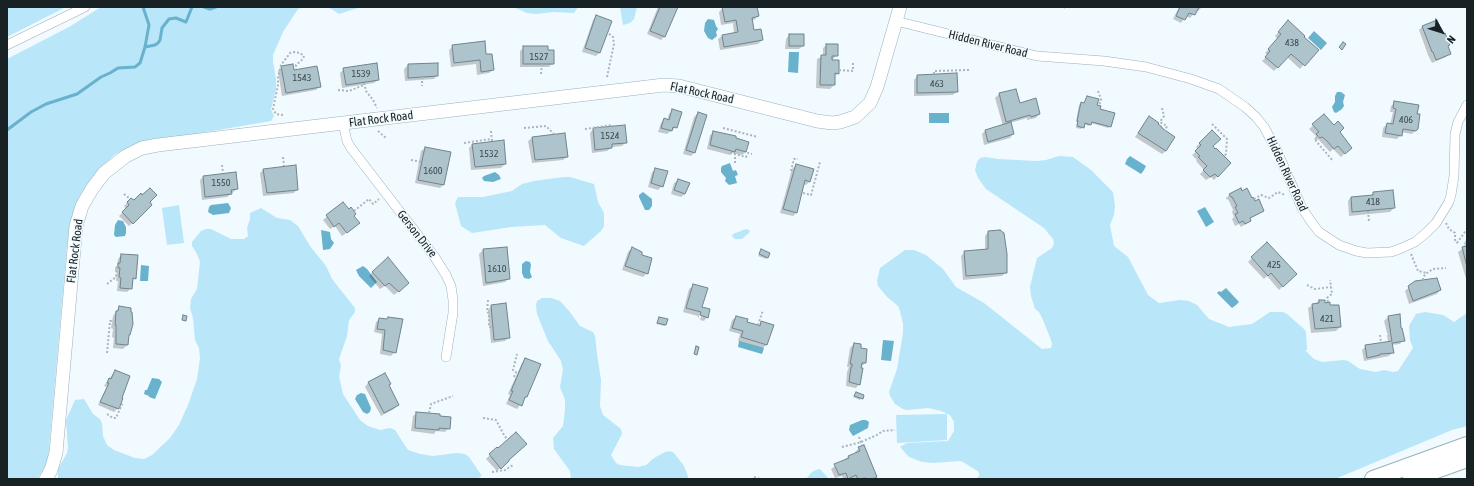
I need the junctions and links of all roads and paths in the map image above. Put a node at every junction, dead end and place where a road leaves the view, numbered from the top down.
1 (85, 7) edge
2 (900, 7) edge
3 (896, 21) junction
4 (608, 33) dead end
5 (7, 45) edge
6 (853, 62) dead end
7 (542, 64) dead end
8 (296, 69) dead end
9 (839, 70) dead end
10 (969, 70) dead end
11 (541, 74) dead end
12 (934, 74) dead end
13 (422, 77) dead end
14 (607, 77) dead end
15 (422, 86) dead end
16 (338, 90) dead end
17 (1098, 91) dead end
18 (1467, 105) edge
19 (1099, 106) dead end
20 (1162, 108) dead end
21 (283, 115) dead end
22 (377, 119) junction
23 (342, 123) junction
24 (1212, 124) dead end
25 (612, 126) dead end
26 (524, 128) dead end
27 (723, 128) dead end
28 (585, 129) dead end
29 (491, 131) dead end
30 (1166, 131) dead end
31 (554, 134) dead end
32 (1318, 136) dead end
33 (758, 137) dead end
34 (464, 143) dead end
35 (730, 153) dead end
36 (735, 154) junction
37 (752, 154) dead end
38 (1224, 156) dead end
39 (284, 157) dead end
40 (411, 160) dead end
41 (798, 160) dead end
42 (1333, 161) dead end
43 (422, 162) dead end
44 (820, 162) dead end
45 (735, 163) dead end
46 (222, 164) dead end
47 (284, 166) dead end
48 (791, 171) dead end
49 (223, 173) dead end
50 (803, 193) dead end
51 (124, 194) dead end
52 (386, 194) junction
53 (1285, 195) dead end
54 (130, 199) dead end
55 (1254, 199) dead end
56 (354, 211) dead end
57 (1368, 211) dead end
58 (1369, 221) dead end
59 (1447, 223) dead end
60 (1467, 229) edge
61 (1406, 246) junction
62 (118, 265) dead end
63 (1446, 268) dead end
64 (1427, 272) junction
65 (1330, 280) dead end
66 (1423, 280) dead end
67 (107, 284) dead end
68 (1307, 285) dead end
69 (1331, 287) junction
70 (488, 300) dead end
71 (1328, 302) dead end
72 (763, 310) dead end
73 (115, 321) dead end
74 (758, 325) dead end
75 (493, 327) dead end
76 (1380, 335) dead end
77 (1381, 343) dead end
78 (107, 353) dead end
79 (517, 354) dead end
80 (446, 358) dead end
81 (514, 377) dead end
82 (453, 396) dead end
83 (123, 402) dead end
84 (430, 413) dead end
85 (107, 414) dead end
86 (483, 418) dead end
87 (895, 430) dead end
88 (859, 437) dead end
89 (508, 440) dead end
90 (861, 442) junction
91 (862, 445) dead end
92 (1467, 445) edge
93 (842, 447) dead end
94 (1467, 459) edge
95 (513, 465) dead end
96 (492, 472) dead end
97 (754, 476) dead end
98 (46, 479) edge
99 (760, 479) edge
100 (1373, 479) edge
101 (1411, 479) edge

1 - 5 street
2 - 3 street, Flat Rock Road
3 - 22 street, Flat Rock Road
3 - 61 street, Hidden River Road
4 - 14 path
6 - 9 path
7 - 11 path
8 - 21 path
10 - 12 path
13 - 15 path
16 - 22 path
17 - 19 path
18 - 61 street, Hidden River Road
20 - 30 path
22 - 23 street, Flat Rock Road
23 - 52 street, Gerson Drive
23 - 98 street, Flat Rock Road
24 - 38 path
25 - 28 path
26 - 31 path
27 - 33 path
29 - 34 path
32 - 42 path
35 - 36 path
36 - 37 path
36 - 45 path
39 - 47 path
40 - 43 path
41 - 48 path
44 - 50 path
46 - 49 path
51 - 54 path
52 - 56 path
52 - 80 street, Gerson Drive
53 - 55 path
57 - 58 path
59 - 60 path
61 - 64 path
62 - 67 path
63 - 64 path
64 - 66 path
65 - 69 path
68 - 69 path
69 - 71 path
70 - 75 path
72 - 74 path
73 - 78 path
76 - 77 path
79 - 81 path
82 - 84 path
83 - 85 path
86 - 89 path
87 - 90 path
88 - 90 path
90 - 91 path
90 - 93 path
92 - 100 highway
94 - 101 highway
95 - 96 path
97 - 99 path

